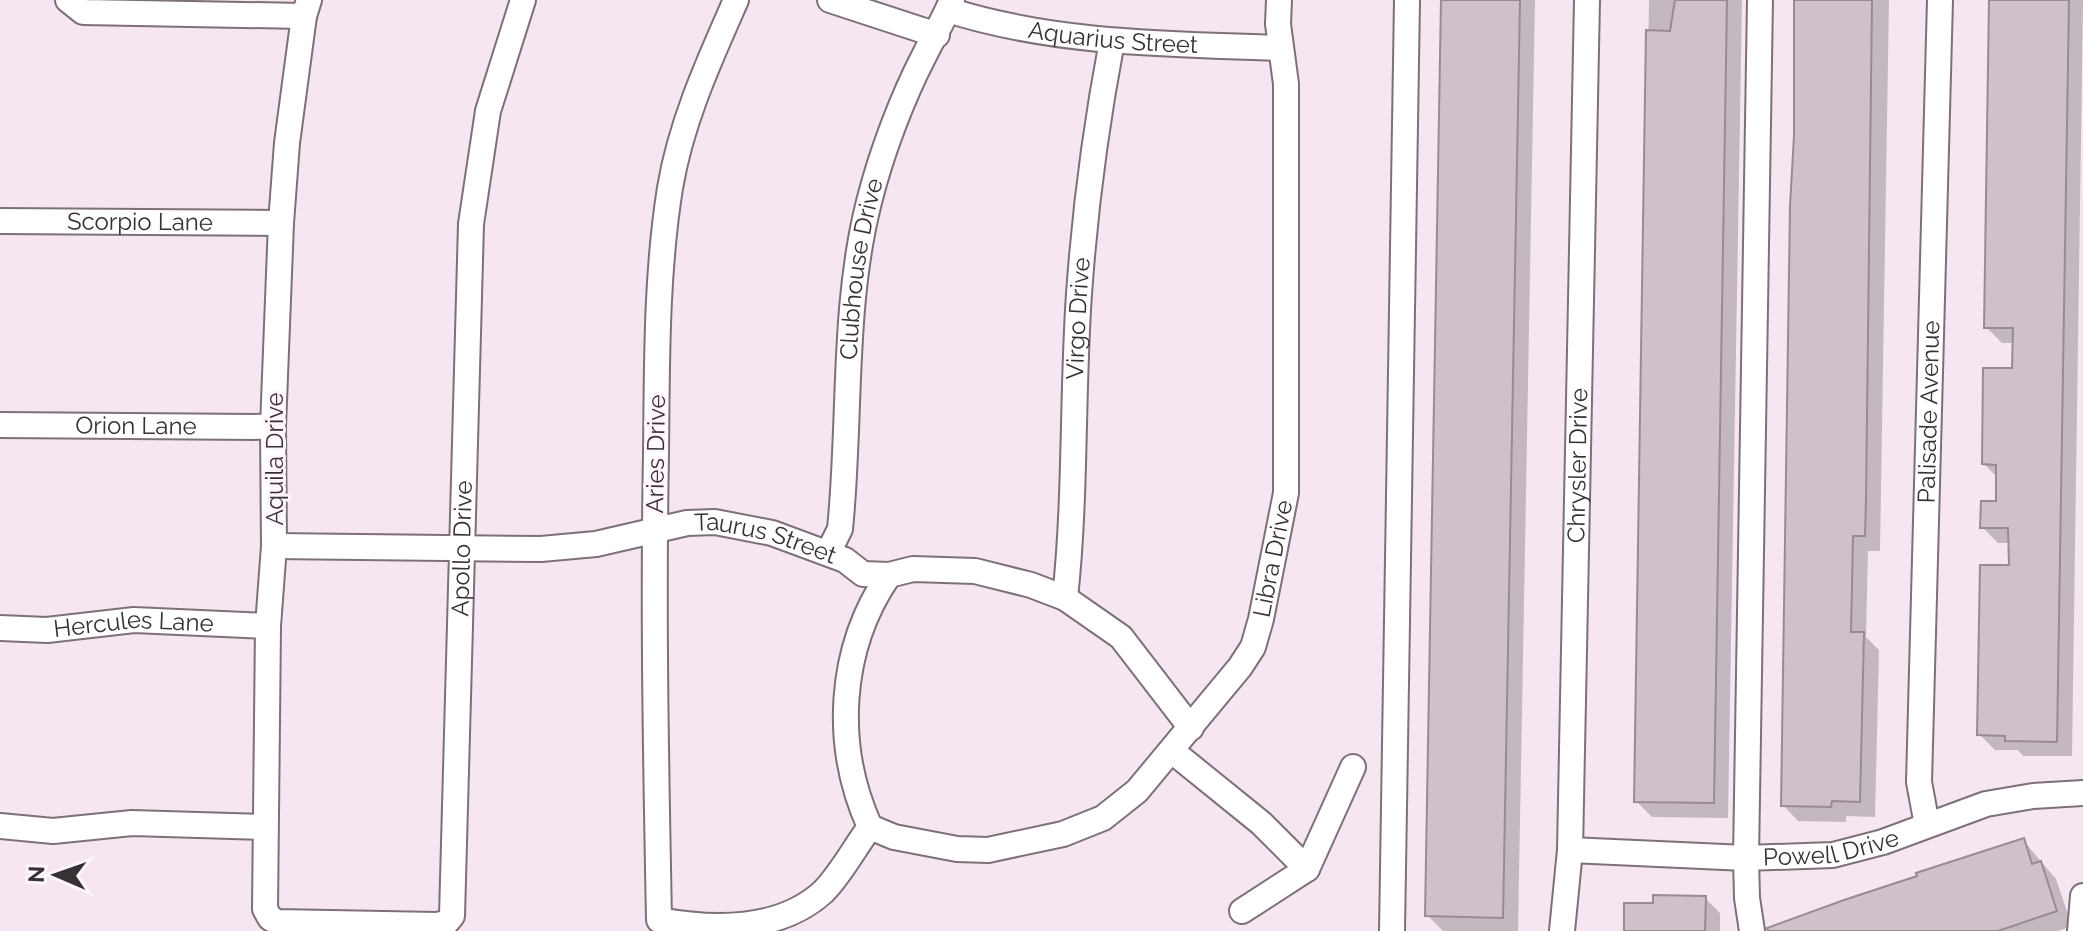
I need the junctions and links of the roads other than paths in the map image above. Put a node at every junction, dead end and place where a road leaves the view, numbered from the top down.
1 (68, 0) edge
2 (523, 0) edge
3 (736, 0) edge
4 (830, 0) edge
5 (1279, 0) edge
6 (1407, 0) edge
7 (1587, 0) edge
8 (1760, 0) edge
9 (1940, 0) edge
10 (950, 5) edge
11 (306, 8) edge
12 (937, 35) junction
13 (1112, 41) junction
14 (1281, 48) junction
15 (0, 221) edge
16 (281, 223) junction
17 (0, 425) edge
18 (273, 427) junction
19 (655, 533) junction
20 (274, 546) junction
21 (463, 548) junction
22 (828, 553) junction
23 (889, 575) junction
24 (1065, 598) junction
25 (268, 626) junction
26 (0, 628) edge
27 (1191, 728) junction
28 (1172, 751) junction
29 (1353, 767) dead end
30 (2083, 793) edge
31 (1927, 825) junction
32 (0, 826) edge
33 (264, 827) junction
34 (870, 827) junction
35 (1570, 850) junction
36 (1746, 858) junction
37 (1307, 869) junction
38 (2083, 896) edge
39 (1242, 911) dead end
40 (270, 918) joint
41 (1392, 931) edge
42 (1562, 931) edge
43 (1752, 931) edge
44 (2080, 931) edge

1 - 11 street
2 - 21 street, Apollo Drive
3 - 19 street, Aries Drive
4 - 12 street
5 - 14 street, Libra Drive
6 - 41 street
7 - 35 street, Chrysler Drive
8 - 36 street
9 - 31 street, Palisade Avenue
10 - 12 street, Clubhouse Drive
10 - 13 street, Aquarius Street
11 - 16 street, Aquila Drive
12 - 22 street, Clubhouse Drive
13 - 14 street, Aquarius Street
13 - 24 street, Virgo Drive
14 - 27 street, Libra Drive
15 - 16 street, Scorpio Lane
16 - 18 street, Aquila Drive
17 - 18 street, Orion Lane
18 - 20 street, Aquila Drive
19 - 21 street, Taurus Street
19 - 22 street, Taurus Street
19 - 34 street, Aries Drive
20 - 21 street, Taurus Street
20 - 25 street, Aquila Drive
21 - 40 street, Apollo Drive
22 - 23 street, Taurus Street
23 - 24 street, Taurus Street
23 - 34 street
24 - 27 street, Taurus Street
25 - 26 street, Hercules Lane
25 - 33 street, Aquila Drive
27 - 28 street, Libra Drive
28 - 34 street, Libra Drive
28 - 37 street
29 - 37 street
30 - 31 street, Powell Drive
31 - 36 street, Powell Drive
32 - 33 street
33 - 40 street, Aquila Drive
35 - 36 street, Powell Drive
35 - 42 street, Chrysler Drive
36 - 43 street
37 - 39 street
38 - 44 street

